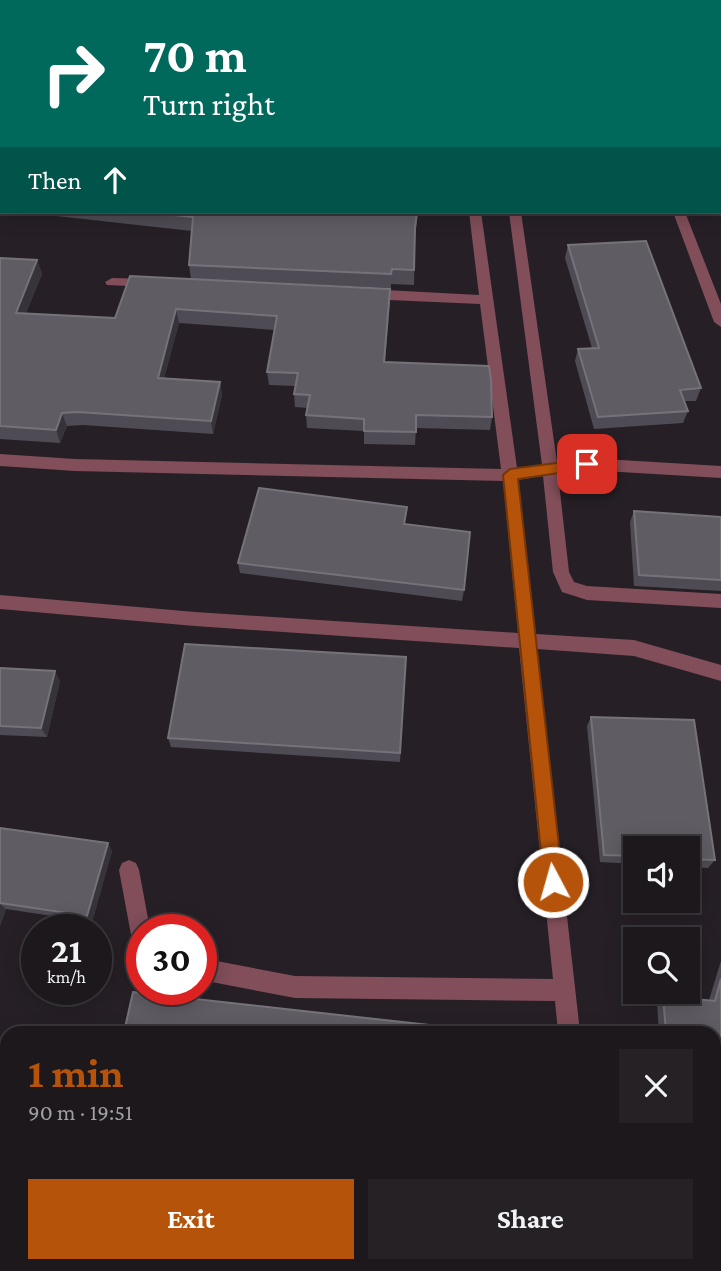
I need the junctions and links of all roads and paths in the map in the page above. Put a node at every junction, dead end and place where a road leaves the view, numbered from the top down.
1 (475, 214) edge
2 (515, 214) edge
3 (680, 214) edge
4 (112, 282) dead end
5 (167, 284) edge
6 (347, 293) edge
7 (485, 300) junction
8 (721, 322) edge
9 (0, 460) edge
10 (550, 468) junction
11 (721, 472) edge
12 (510, 475) junction
13 (721, 601) edge
14 (0, 602) edge
15 (526, 640) junction
16 (721, 673) edge
17 (129, 870) dead end
18 (137, 914) edge
19 (217, 972) edge
20 (565, 990) junction
21 (568, 1026) edge

1 - 7 street
2 - 10 street
3 - 8 street
4 - 5 street
6 - 7 street
7 - 12 street
9 - 12 street
10 - 11 street
10 - 12 street
10 - 13 street
12 - 15 street
14 - 15 street
15 - 16 street
15 - 20 street
17 - 18 street
19 - 20 street
20 - 21 street

